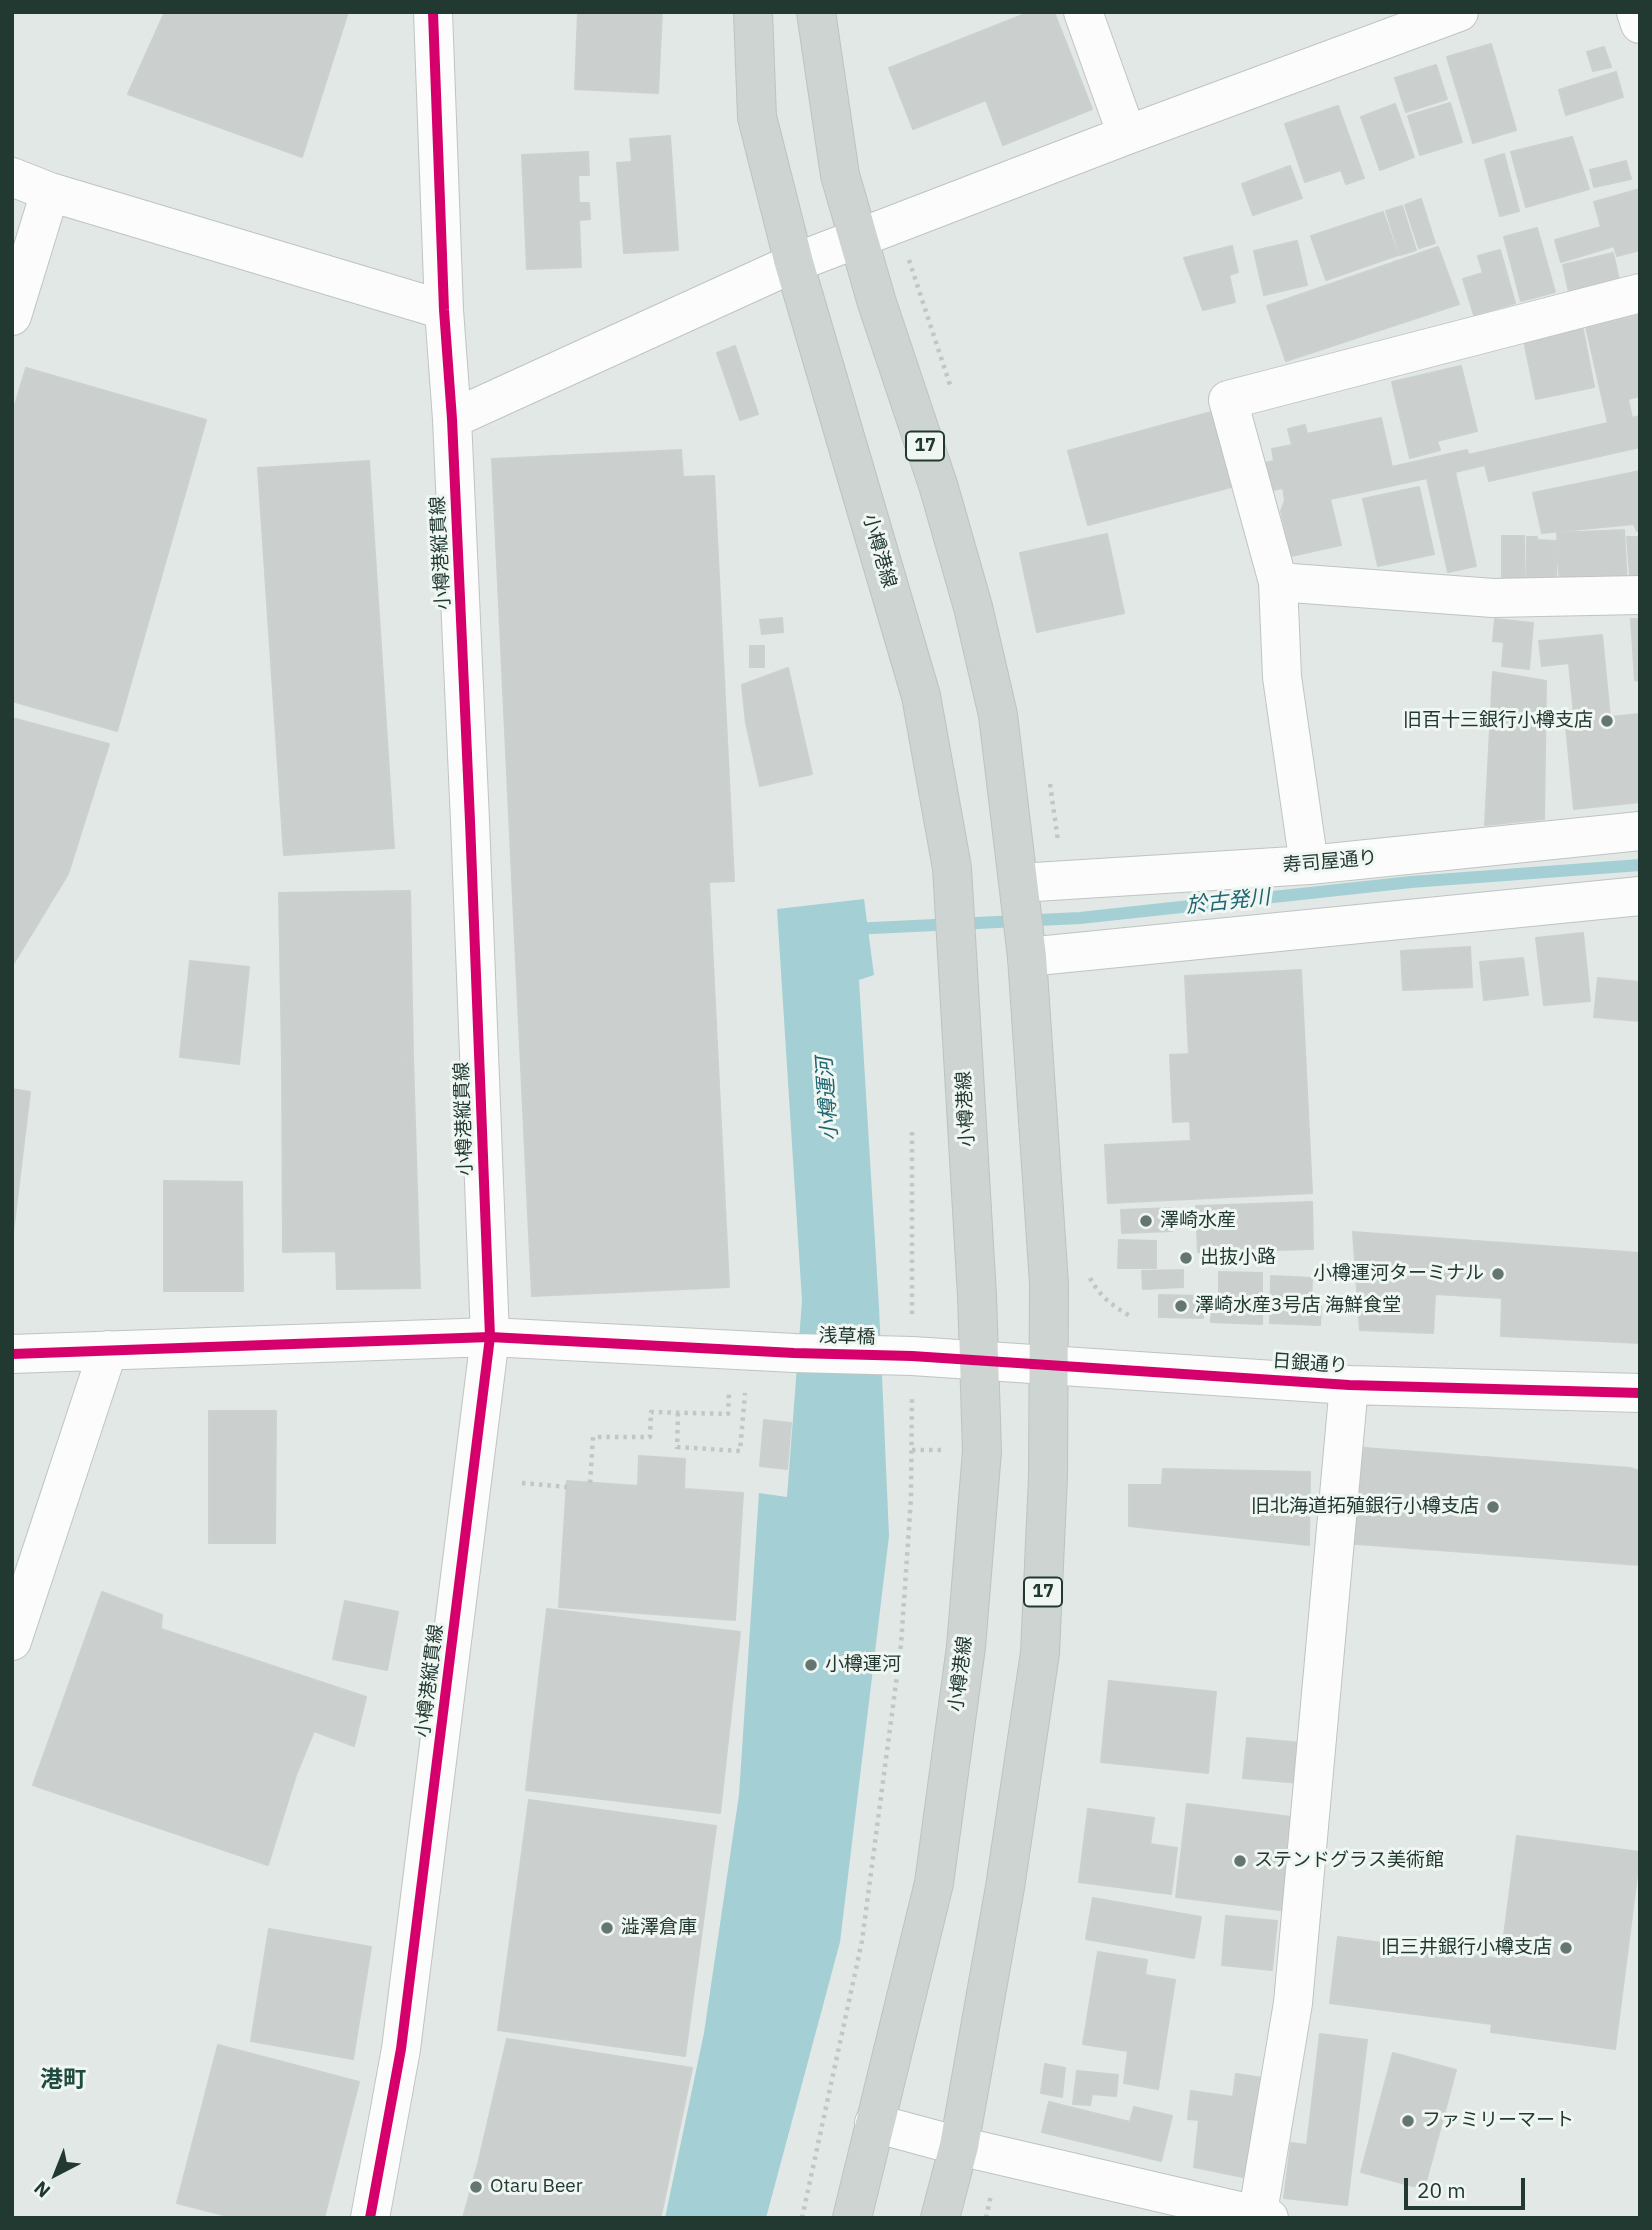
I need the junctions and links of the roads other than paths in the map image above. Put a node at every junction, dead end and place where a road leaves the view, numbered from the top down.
1 (433, 12) edge
2 (753, 12) edge
3 (816, 12) edge
4 (1083, 12) edge
5 (1459, 12) edge
6 (1636, 12) edge
7 (1640, 24) edge
8 (1127, 135) junction
9 (12, 177) edge
10 (50, 192) junction
11 (858, 240) junction
12 (794, 263) junction
13 (1640, 293) edge
14 (444, 310) junction
15 (12, 316) edge
16 (452, 419) junction
17 (1278, 582) junction
18 (1640, 595) edge
19 (1640, 831) edge
20 (1309, 865) junction
21 (1020, 883) junction
22 (1640, 895) edge
23 (1027, 957) junction
24 (489, 1337) junction
25 (108, 1350) junction
26 (12, 1354) edge
27 (978, 1360) junction
28 (1048, 1364) junction
29 (1349, 1385) junction
30 (1640, 1393) edge
31 (12, 1641) edge
32 (874, 2123) junction
33 (959, 2146) junction
34 (1261, 2217) edge
35 (370, 2218) edge
36 (852, 2218) edge
37 (940, 2218) edge

1 - 14 street, 小樽港縦貫線
2 - 12 main road, 小樽港線
3 - 11 main road, 17
4 - 8 street
5 - 8 street
6 - 7 street
8 - 11 street
9 - 10 street
10 - 14 street
10 - 15 street
11 - 12 street
11 - 21 main road, 17
12 - 16 street
12 - 27 main road, 小樽港線
13 - 17 street
14 - 16 street, 小樽港縦貫線
16 - 24 street, 小樽港縦貫線
17 - 18 street
17 - 20 street
19 - 20 street, 寿司屋通り
20 - 21 street, 寿司屋通り
21 - 23 main road, 17
22 - 23 street
23 - 28 main road, 17
24 - 25 street, 浅草橋
24 - 27 street, 浅草橋
24 - 35 street, 小樽港縦貫線
25 - 26 street, 浅草橋
25 - 31 street
27 - 28 street, 日銀通り
27 - 32 main road, 小樽港線
28 - 29 street, 日銀通り
28 - 33 main road, 17
29 - 30 street, 日銀通り
29 - 34 street
32 - 33 street
32 - 36 main road, 小樽港線
33 - 34 street
33 - 37 main road, 17

